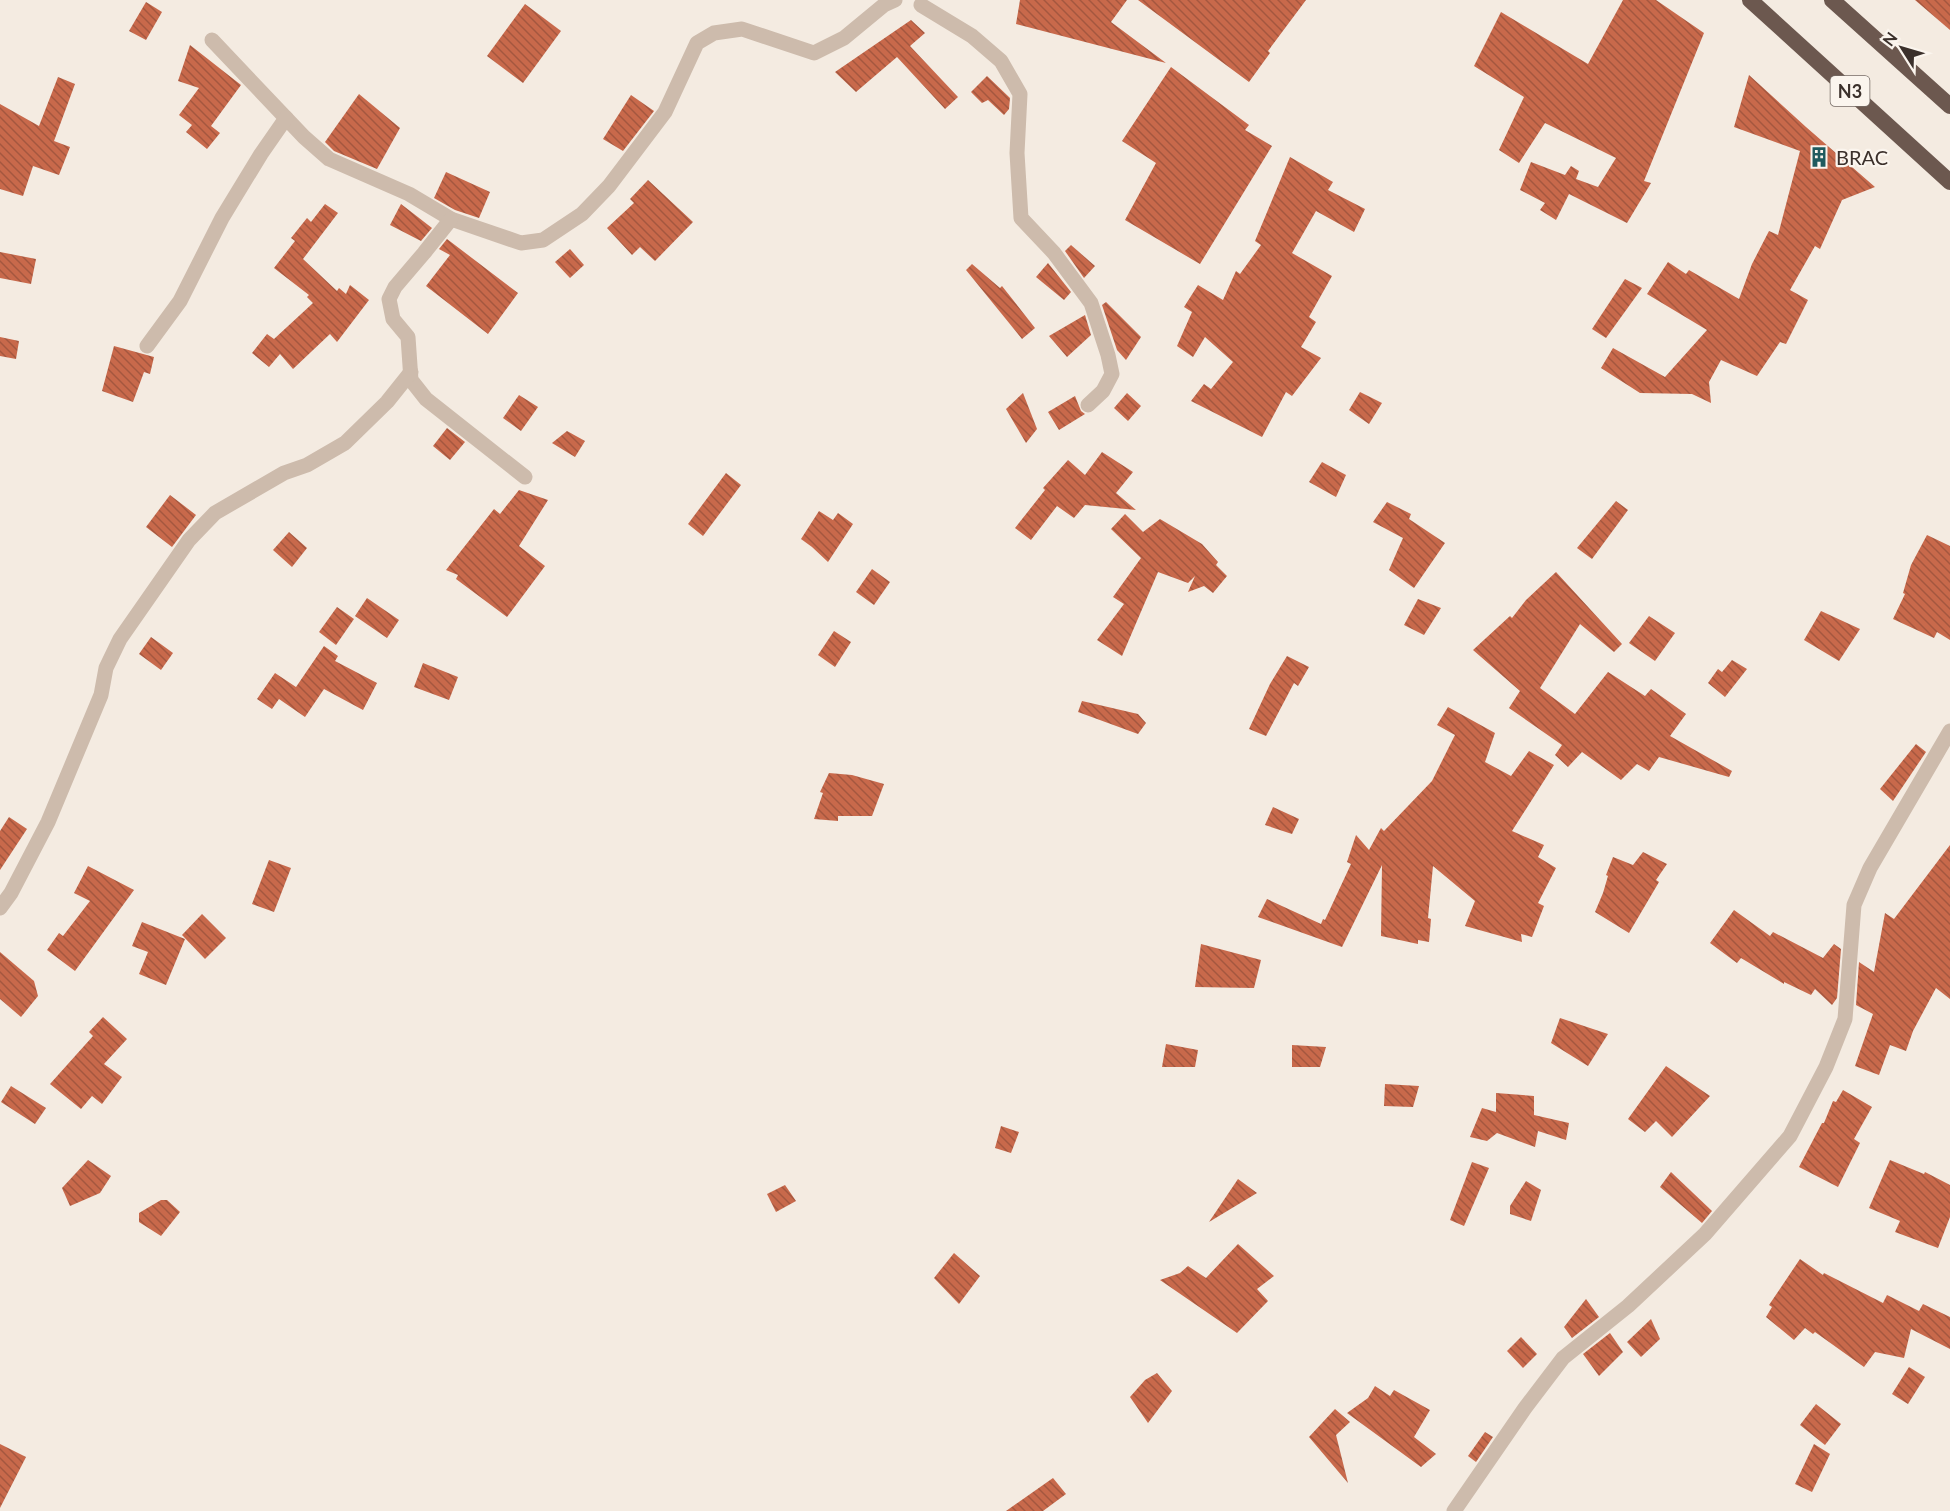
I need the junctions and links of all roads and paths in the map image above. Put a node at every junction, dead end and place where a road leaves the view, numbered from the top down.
1 (895, 0) edge
2 (1750, 0) edge
3 (1832, 0) edge
4 (919, 2) edge
5 (212, 40) dead end
6 (1950, 106) edge
7 (286, 118) junction
8 (1950, 182) edge
9 (451, 219) junction
10 (147, 345) dead end
11 (411, 372) junction
12 (1088, 405) dead end
13 (525, 477) dead end
14 (1950, 731) edge
15 (0, 908) edge
16 (1454, 1511) edge

1 - 9 street
2 - 8 highway, N3
3 - 6 highway
4 - 12 street
5 - 7 street
7 - 9 street
7 - 10 street
9 - 11 street
11 - 13 street
11 - 15 street
14 - 16 street

